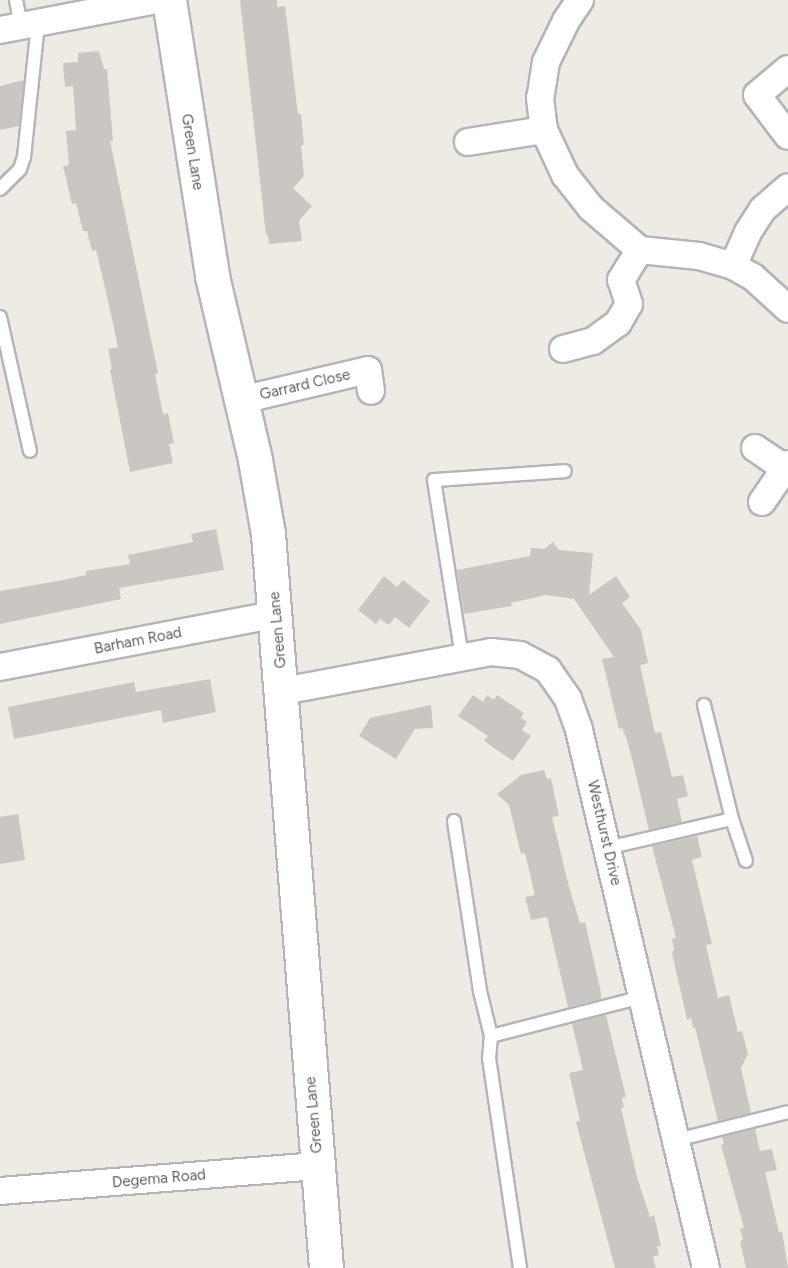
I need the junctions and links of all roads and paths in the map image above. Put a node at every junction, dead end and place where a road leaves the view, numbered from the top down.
1 (16, 0) edge
2 (157, 0) edge
3 (169, 0) edge
4 (580, 0) edge
5 (20, 26) edge
6 (788, 69) edge
7 (544, 130) junction
8 (788, 136) edge
9 (468, 142) dead end
10 (788, 187) edge
11 (0, 189) edge
12 (640, 250) junction
13 (733, 266) junction
14 (788, 309) edge
15 (0, 317) edge
16 (563, 349) dead end
17 (369, 371) dead end
18 (241, 400) junction
19 (755, 448) dead end
20 (30, 451) dead end
21 (787, 466) edge
22 (565, 471) dead end
23 (762, 502) dead end
24 (277, 614) junction
25 (462, 657) junction
26 (0, 667) edge
27 (283, 691) junction
28 (704, 705) dead end
29 (732, 819) junction
30 (454, 821) dead end
31 (607, 848) junction
32 (746, 861) dead end
33 (642, 997) junction
34 (491, 1036) junction
35 (788, 1112) edge
36 (676, 1140) junction
37 (318, 1166) junction
38 (0, 1191) edge
39 (326, 1268) edge
40 (520, 1268) edge
41 (706, 1268) edge

1 - 5 lane
2 - 5 street
3 - 18 main road, Green Lane
4 - 7 street
5 - 11 lane
6 - 8 street
7 - 9 street
7 - 12 street
10 - 13 street
12 - 13 street
12 - 16 street
13 - 14 street
15 - 20 lane
17 - 18 street, Garrard Close
18 - 24 main road, Green Lane
19 - 21 street
21 - 23 street
22 - 25 lane
24 - 26 street, Barham Road
24 - 27 main road, Green Lane
25 - 27 street, Westhurst Drive
25 - 31 street, Westhurst Drive
27 - 37 main road, Green Lane
28 - 29 lane
29 - 31 lane
29 - 32 lane
30 - 34 lane
31 - 33 street, Westhurst Drive
33 - 34 lane
33 - 36 street, Westhurst Drive
34 - 40 lane
35 - 36 lane
36 - 41 street, Westhurst Drive
37 - 38 street, Degema Road
37 - 39 main road, Green Lane

